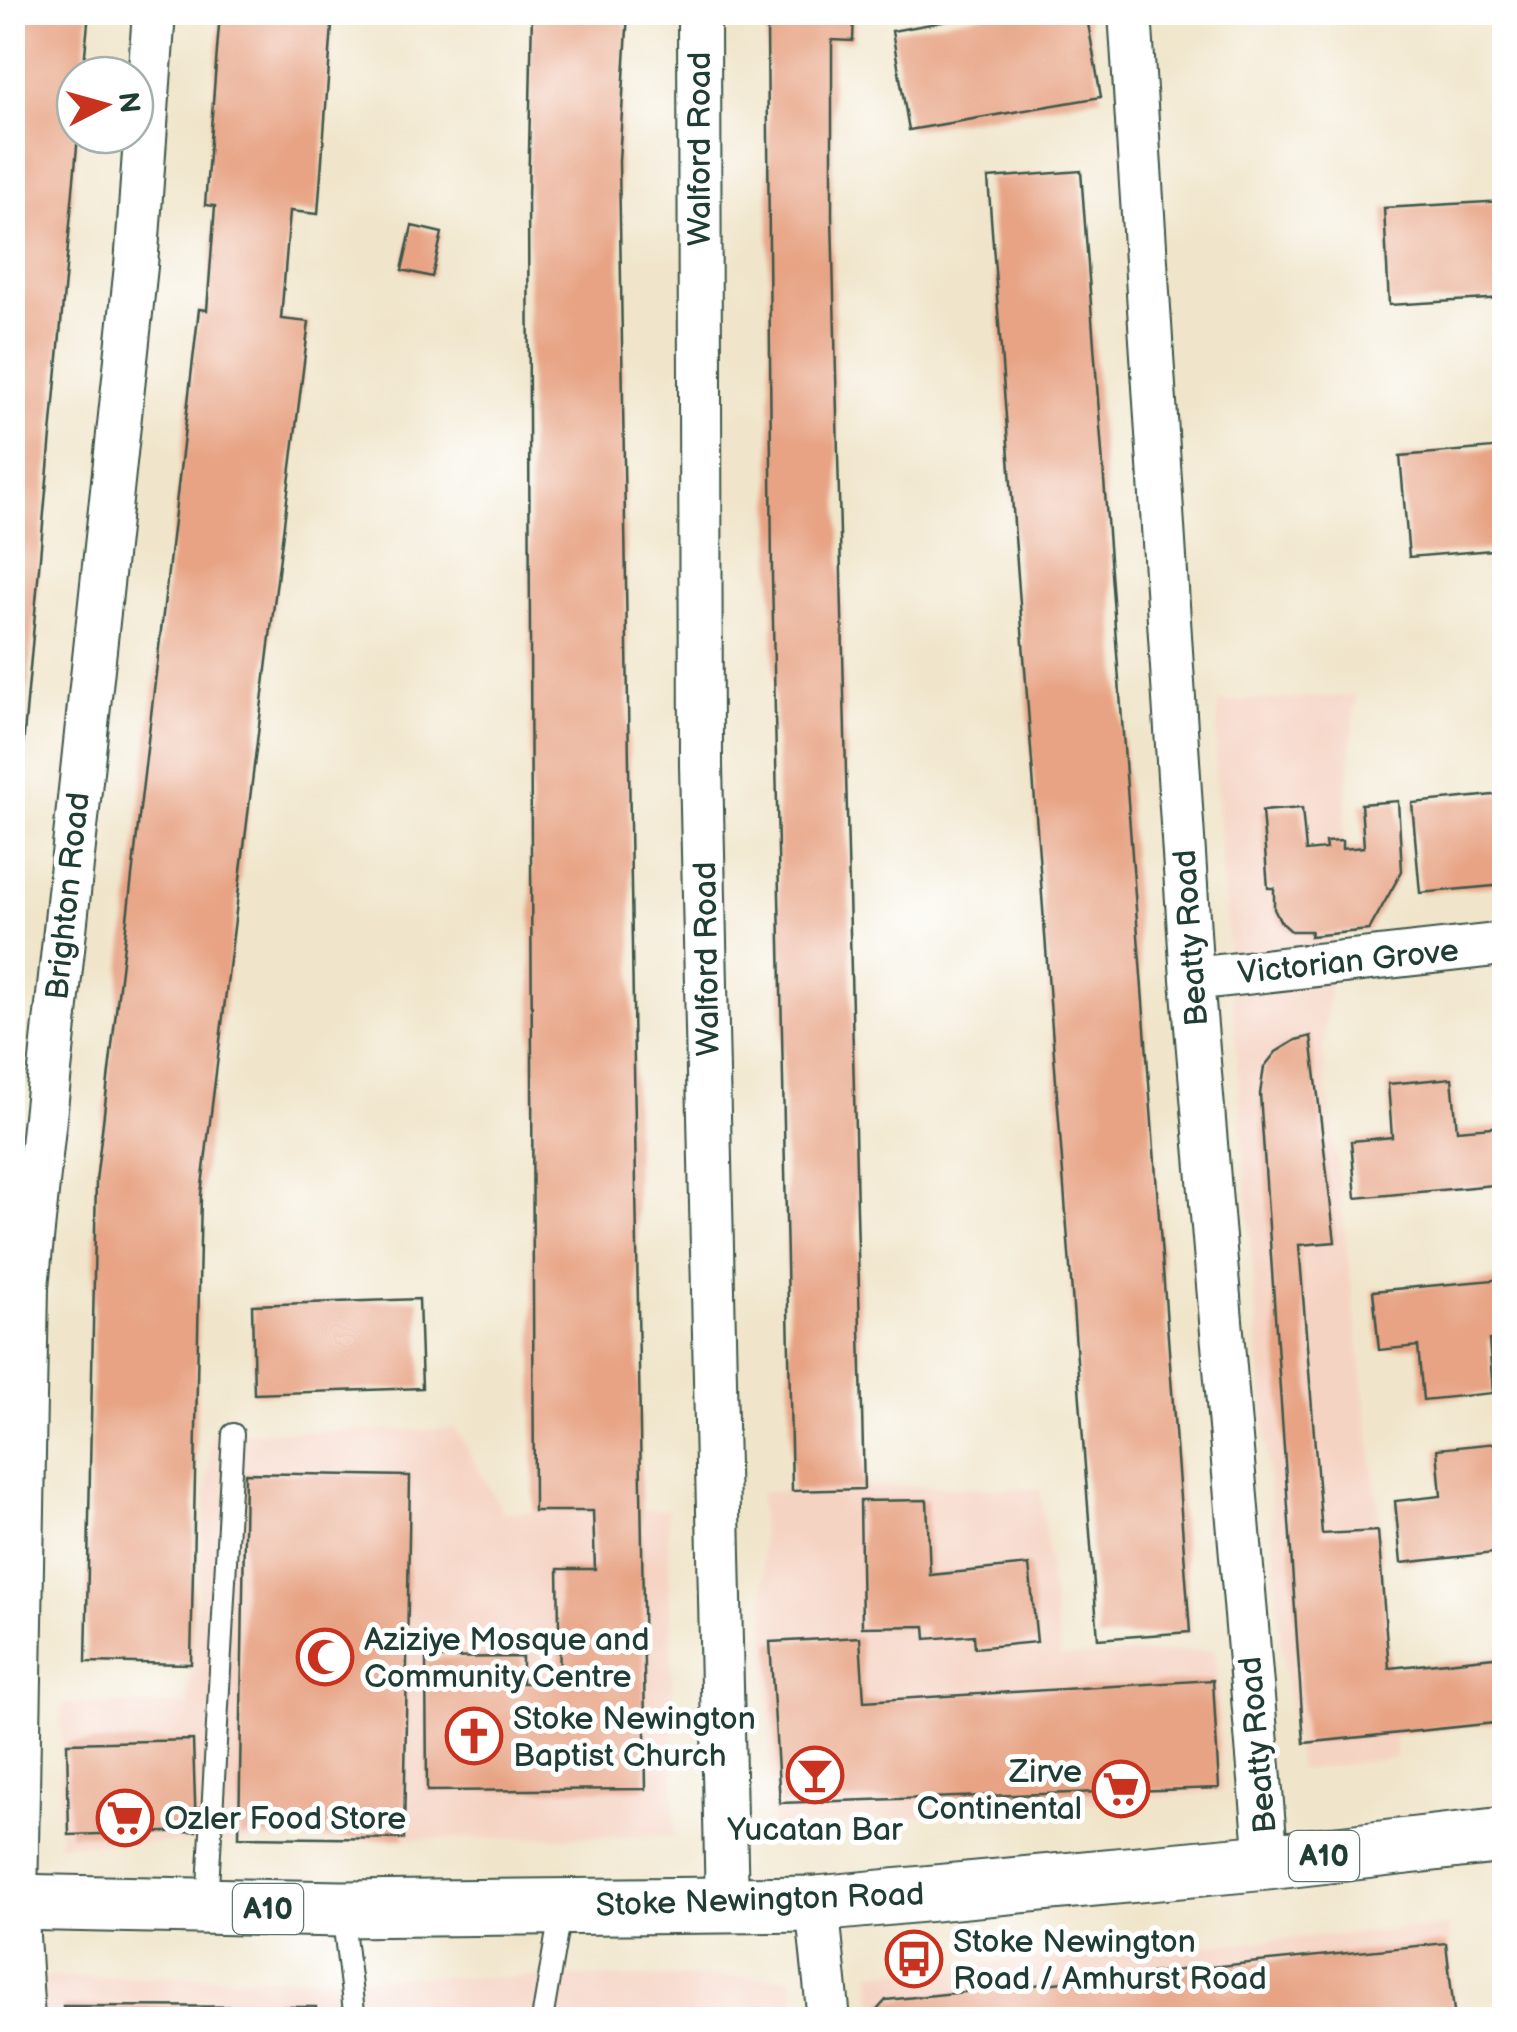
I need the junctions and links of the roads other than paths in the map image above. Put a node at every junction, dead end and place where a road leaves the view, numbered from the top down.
1 (154, 12) edge
2 (699, 12) edge
3 (1130, 12) edge
4 (1504, 944) edge
5 (1192, 979) junction
6 (233, 1434) dead end
7 (1504, 1835) edge
8 (1267, 1862) junction
9 (14, 1902) edge
10 (818, 1904) junction
11 (727, 1905) junction
12 (561, 1906) junction
13 (207, 1908) junction
14 (342, 1909) junction
15 (23, 2020) edge
16 (355, 2020) edge
17 (542, 2020) edge
18 (829, 2020) edge

1 - 9 street, Brighton Road
2 - 11 street, Walford Road
3 - 5 street, Beatty Road
4 - 5 street, Victorian Grove
5 - 8 street, Beatty Road
6 - 13 lane
7 - 8 highway, Stoke Newington Road / A10
8 - 10 highway, Stoke Newington Road / A10
9 - 13 highway, Stoke Newington Road / A10
9 - 15 street, Brighton Road
10 - 11 highway, Stoke Newington Road / A10
10 - 18 street
11 - 12 highway, Stoke Newington Road / A10
12 - 14 highway, Stoke Newington Road / A10
12 - 17 lane
13 - 14 highway, Stoke Newington Road / A10
14 - 16 lane

